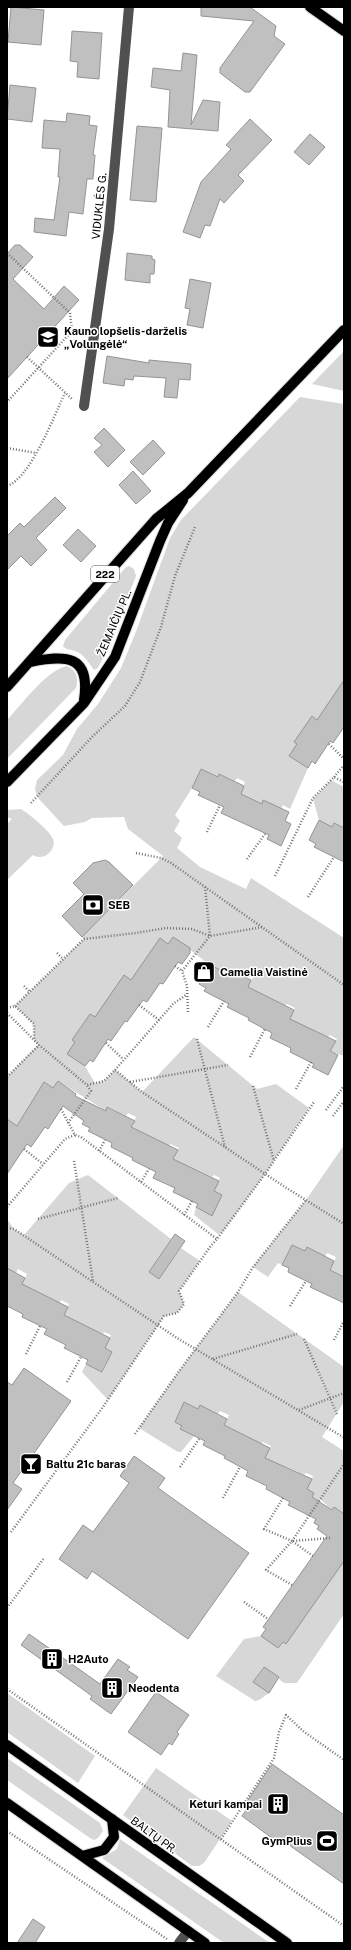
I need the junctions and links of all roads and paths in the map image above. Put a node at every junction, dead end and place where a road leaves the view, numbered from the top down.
1 (129, 7) edge
2 (310, 7) edge
3 (344, 31) edge
4 (7, 252) edge
5 (344, 330) edge
6 (27, 358) dead end
7 (37, 368) junction
8 (65, 393) junction
9 (7, 402) edge
10 (84, 406) joint
11 (7, 448) edge
12 (36, 453) junction
13 (7, 486) edge
14 (188, 493) junction
15 (195, 527) dead end
16 (30, 662) junction
17 (7, 687) edge
18 (84, 703) junction
19 (329, 744) dead end
20 (344, 759) edge
21 (344, 765) edge
22 (334, 777) junction
23 (7, 782) edge
24 (344, 782) edge
25 (31, 803) dead end
26 (220, 805) dead end
27 (207, 832) dead end
28 (265, 834) dead end
29 (136, 853) dead end
30 (334, 857) dead end
31 (247, 859) dead end
32 (275, 876) dead end
33 (205, 887) junction
34 (308, 897) dead end
35 (263, 927) junction
36 (210, 936) junction
37 (57, 953) dead end
38 (63, 959) junction
39 (175, 966) dead end
40 (182, 971) junction
41 (344, 985) edge
42 (24, 986) dead end
43 (30, 992) junction
44 (186, 994) junction
45 (224, 1001) dead end
46 (139, 1005) dead end
47 (16, 1006) junction
48 (7, 1008) edge
49 (188, 1012) dead end
50 (7, 1013) edge
51 (159, 1020) junction
52 (208, 1027) dead end
53 (265, 1029) dead end
54 (197, 1039) dead end
55 (34, 1041) junction
56 (106, 1043) dead end
57 (39, 1045) junction
58 (250, 1057) dead end
59 (123, 1059) junction
60 (311, 1062) dead end
61 (228, 1065) dead end
62 (205, 1068) junction
63 (115, 1070) junction
64 (7, 1076) edge
65 (130, 1082) junction
66 (87, 1084) junction
67 (253, 1086) dead end
68 (344, 1086) edge
69 (296, 1089) dead end
70 (344, 1101) edge
71 (314, 1102) dead end
72 (61, 1109) dead end
73 (326, 1110) dead end
74 (333, 1116) dead end
75 (68, 1123) junction
76 (75, 1135) junction
77 (105, 1140) dead end
78 (225, 1147) junction
79 (24, 1149) dead end
80 (99, 1151) junction
81 (74, 1161) dead end
82 (274, 1161) junction
83 (43, 1164) junction
84 (149, 1169) dead end
85 (265, 1174) junction
86 (141, 1182) junction
87 (118, 1198) dead end
88 (306, 1200) junction
89 (192, 1201) dead end
90 (8, 1203) edge
91 (7, 1207) edge
92 (81, 1208) junction
93 (184, 1215) junction
94 (38, 1219) dead end
95 (344, 1224) edge
96 (7, 1228) edge
97 (217, 1239) junction
98 (306, 1281) dead end
99 (93, 1282) junction
100 (290, 1306) dead end
101 (344, 1321) edge
102 (158, 1325) junction
103 (40, 1326) dead end
104 (297, 1334) dead end
105 (304, 1339) dead end
106 (334, 1340) dead end
107 (196, 1349) junction
108 (26, 1354) dead end
109 (81, 1357) dead end
110 (212, 1359) junction
111 (67, 1382) dead end
112 (344, 1393) edge
113 (330, 1398) junction
114 (299, 1410) junction
115 (337, 1414) dead end
116 (135, 1434) dead end
117 (199, 1439) dead end
118 (344, 1439) edge
119 (344, 1464) edge
120 (180, 1467) dead end
121 (240, 1467) dead end
122 (223, 1498) dead end
123 (283, 1498) dead end
124 (11, 1532) dead end
125 (330, 1538) dead end
126 (292, 1541) junction
127 (312, 1556) dead end
128 (44, 1558) dead end
129 (292, 1585) dead end
130 (244, 1602) dead end
131 (7, 1608) edge
132 (268, 1619) dead end
133 (7, 1689) edge
134 (7, 1745) edge
135 (344, 1760) edge
136 (7, 1804) edge
137 (112, 1819) junction
138 (7, 1831) edge
139 (221, 1839) junction
140 (82, 1856) junction
141 (344, 1926) edge
142 (188, 1931) junction
143 (174, 1943) edge
144 (179, 1943) edge
145 (205, 1943) edge
146 (287, 1943) edge

1 - 10 street, VIDUKLĖS G.
2 - 3 main road
4 - 7 path
5 - 14 main road, ŽEMAIČIŲ PL. / 222
6 - 7 path
7 - 8 path
7 - 9 path
8 - 10 path
8 - 12 path
11 - 12 path
12 - 13 path
14 - 16 main road, ŽEMAIČIŲ PL. / 222
14 - 18 main road, ŽEMAIČIŲ PL. / 222
15 - 25 path
16 - 17 main road, ŽEMAIČIŲ PL. / 222
16 - 18 main road
18 - 23 main road, ŽEMAIČIŲ PL. / 222
19 - 20 path
21 - 22 path
22 - 24 path
22 - 32 path
26 - 27 path
28 - 31 path
29 - 33 path
30 - 34 path
33 - 35 path
33 - 36 path
35 - 36 path
35 - 41 path
36 - 38 path
36 - 40 path
37 - 38 path
38 - 43 path
39 - 40 path
40 - 44 path
42 - 43 path
43 - 47 path
44 - 49 path
44 - 51 path
45 - 52 path
46 - 51 path
47 - 48 path
47 - 55 path
50 - 55 path
51 - 59 path
53 - 58 path
54 - 62 path
55 - 57 path
56 - 59 path
57 - 64 path
57 - 66 path
59 - 63 path
60 - 69 path
61 - 62 path
62 - 65 path
62 - 78 path
63 - 65 path
63 - 66 path
65 - 78 path
66 - 75 path
67 - 82 path
68 - 73 path
70 - 74 path
71 - 82 path
72 - 75 path
75 - 76 path
76 - 80 path
76 - 83 path
77 - 80 path
78 - 85 path
79 - 83 path
80 - 86 path
81 - 92 path
82 - 85 path
83 - 90 path
84 - 86 path
85 - 88 path
85 - 97 path
86 - 93 path
87 - 92 path
88 - 95 path
88 - 107 path
89 - 93 path
90 - 91 path
92 - 94 path
92 - 99 path
93 - 97 path
96 - 99 path
97 - 102 path
98 - 100 path
99 - 102 path
101 - 106 path
102 - 107 path
102 - 124 path
103 - 108 path
104 - 110 path
105 - 113 path
107 - 110 path
107 - 116 path
109 - 111 path
110 - 114 path
112 - 113 path
113 - 114 path
113 - 115 path
114 - 118 path
117 - 120 path
119 - 126 path
121 - 122 path
123 - 126 path
125 - 126 path
126 - 127 path
126 - 129 path
128 - 131 path
130 - 132 path
133 - 139 path
134 - 137 main road, BALTŲ PR.
135 - 139 path
136 - 140 main road
137 - 140 main road
137 - 146 main road, BALTŲ PR.
138 - 143 path
139 - 141 path
140 - 142 main road
142 - 144 street
142 - 145 main road

